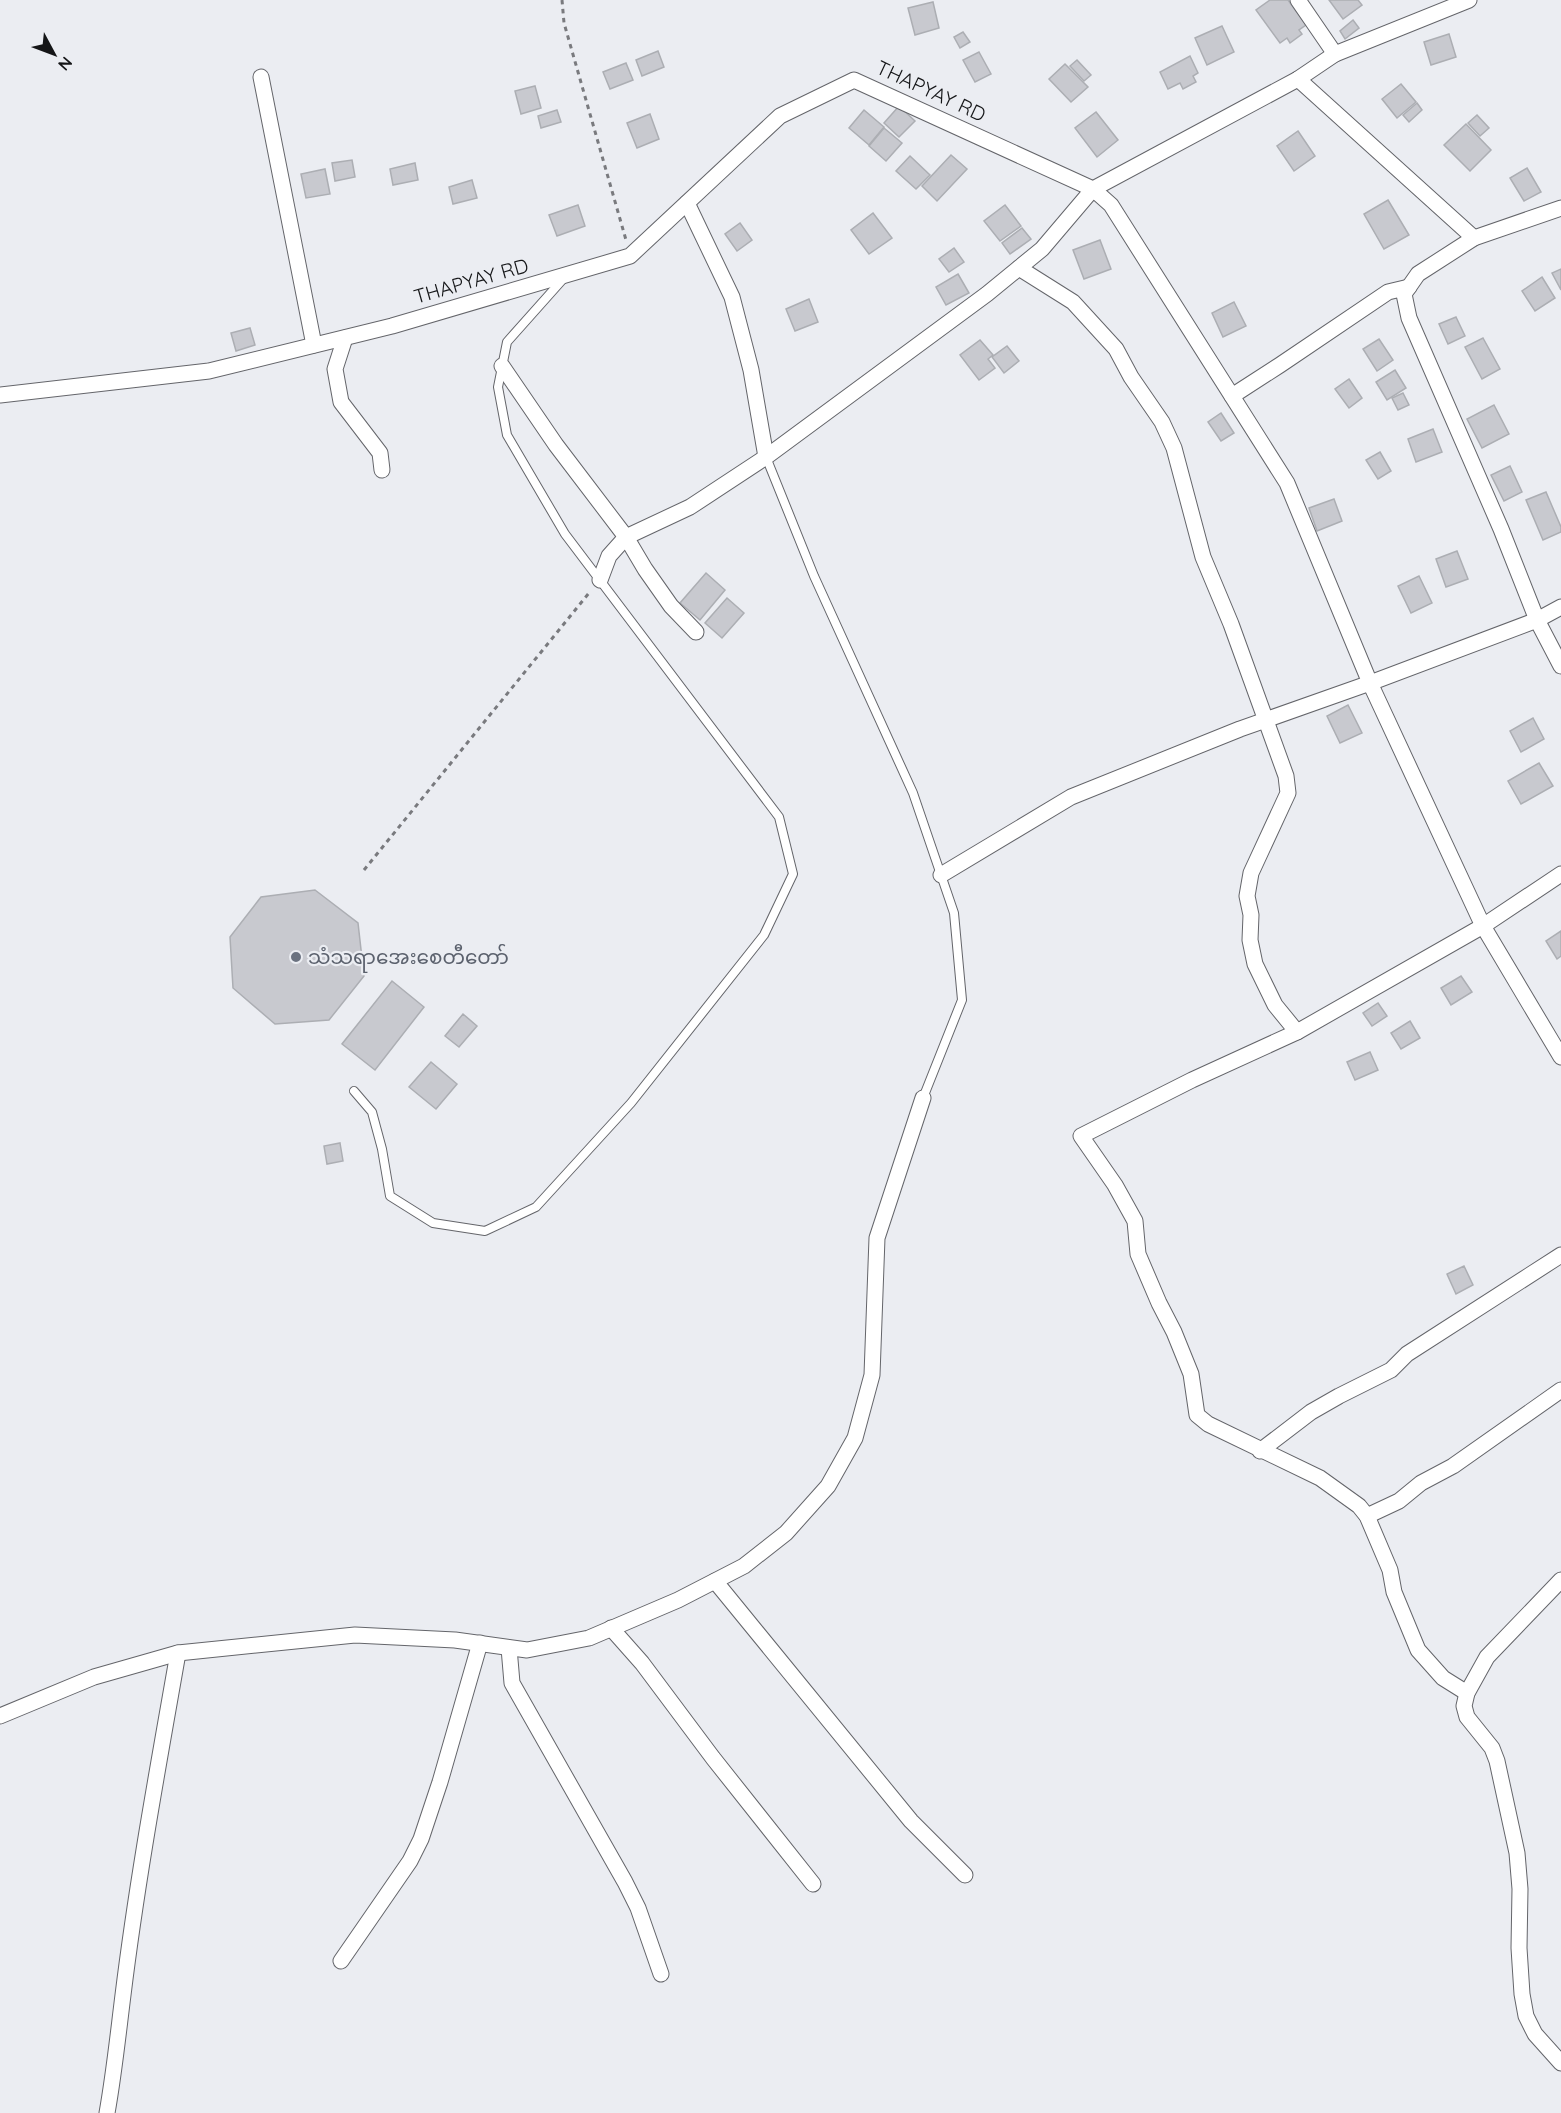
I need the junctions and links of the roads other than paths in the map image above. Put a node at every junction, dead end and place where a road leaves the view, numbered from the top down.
1 (1298, 0) edge
2 (1469, 0) edge
3 (1335, 54) junction
4 (261, 77) dead end
5 (1298, 79) junction
6 (1093, 189) junction
7 (687, 203) junction
8 (1561, 208) edge
9 (1474, 238) junction
10 (1019, 268) junction
11 (567, 275) junction
12 (1409, 287) junction
13 (345, 338) junction
14 (314, 345) junction
15 (502, 366) junction
16 (0, 395) edge
17 (1232, 396) junction
18 (766, 457) junction
19 (382, 470) dead end
20 (626, 537) junction
21 (600, 580) junction
22 (1561, 607) edge
23 (1537, 620) junction
24 (696, 633) dead end
25 (1561, 666) edge
26 (1370, 683) junction
27 (1264, 720) junction
28 (1561, 874) edge
29 (941, 875) junction
30 (1483, 926) junction
31 (1297, 1032) junction
32 (1561, 1057) edge
33 (354, 1091) dead end
34 (923, 1098) joint
35 (1561, 1255) edge
36 (1561, 1390) edge
37 (1260, 1450) junction
38 (1367, 1516) junction
39 (1561, 1580) edge
40 (715, 1581) junction
41 (611, 1628) junction
42 (480, 1643) junction
43 (509, 1648) junction
44 (178, 1653) junction
45 (1467, 1693) junction
46 (0, 1716) edge
47 (965, 1875) dead end
48 (813, 1884) dead end
49 (341, 1961) dead end
50 (661, 1974) dead end
51 (1561, 2063) edge
52 (107, 2113) edge

1 - 3 street
2 - 3 street
3 - 5 street
4 - 14 street
5 - 6 street
5 - 9 street
6 - 7 street, THAPYAY RD
6 - 10 street
6 - 17 street
7 - 11 street, THAPYAY RD
7 - 18 street
8 - 9 street
9 - 12 street
10 - 18 street
10 - 27 street
11 - 13 street, THAPYAY RD
11 - 15 lane
12 - 17 street
12 - 23 street
13 - 14 street, THAPYAY RD
13 - 19 street
14 - 16 street, THAPYAY RD
15 - 20 street
15 - 21 lane
17 - 26 street
18 - 20 street
18 - 29 lane
20 - 21 street
20 - 24 street
21 - 33 lane
22 - 23 street
23 - 25 street
23 - 26 street
26 - 27 street
26 - 30 street
27 - 29 street
27 - 31 street
28 - 30 street
29 - 34 lane
30 - 31 street
30 - 32 street
31 - 37 street
34 - 40 street
35 - 37 street
36 - 38 street
37 - 38 street
38 - 45 street
39 - 45 street
40 - 41 street
40 - 47 street
41 - 43 street
41 - 48 street
42 - 43 street
42 - 44 street
42 - 49 street
43 - 50 street
44 - 46 street
44 - 52 street
45 - 51 street

